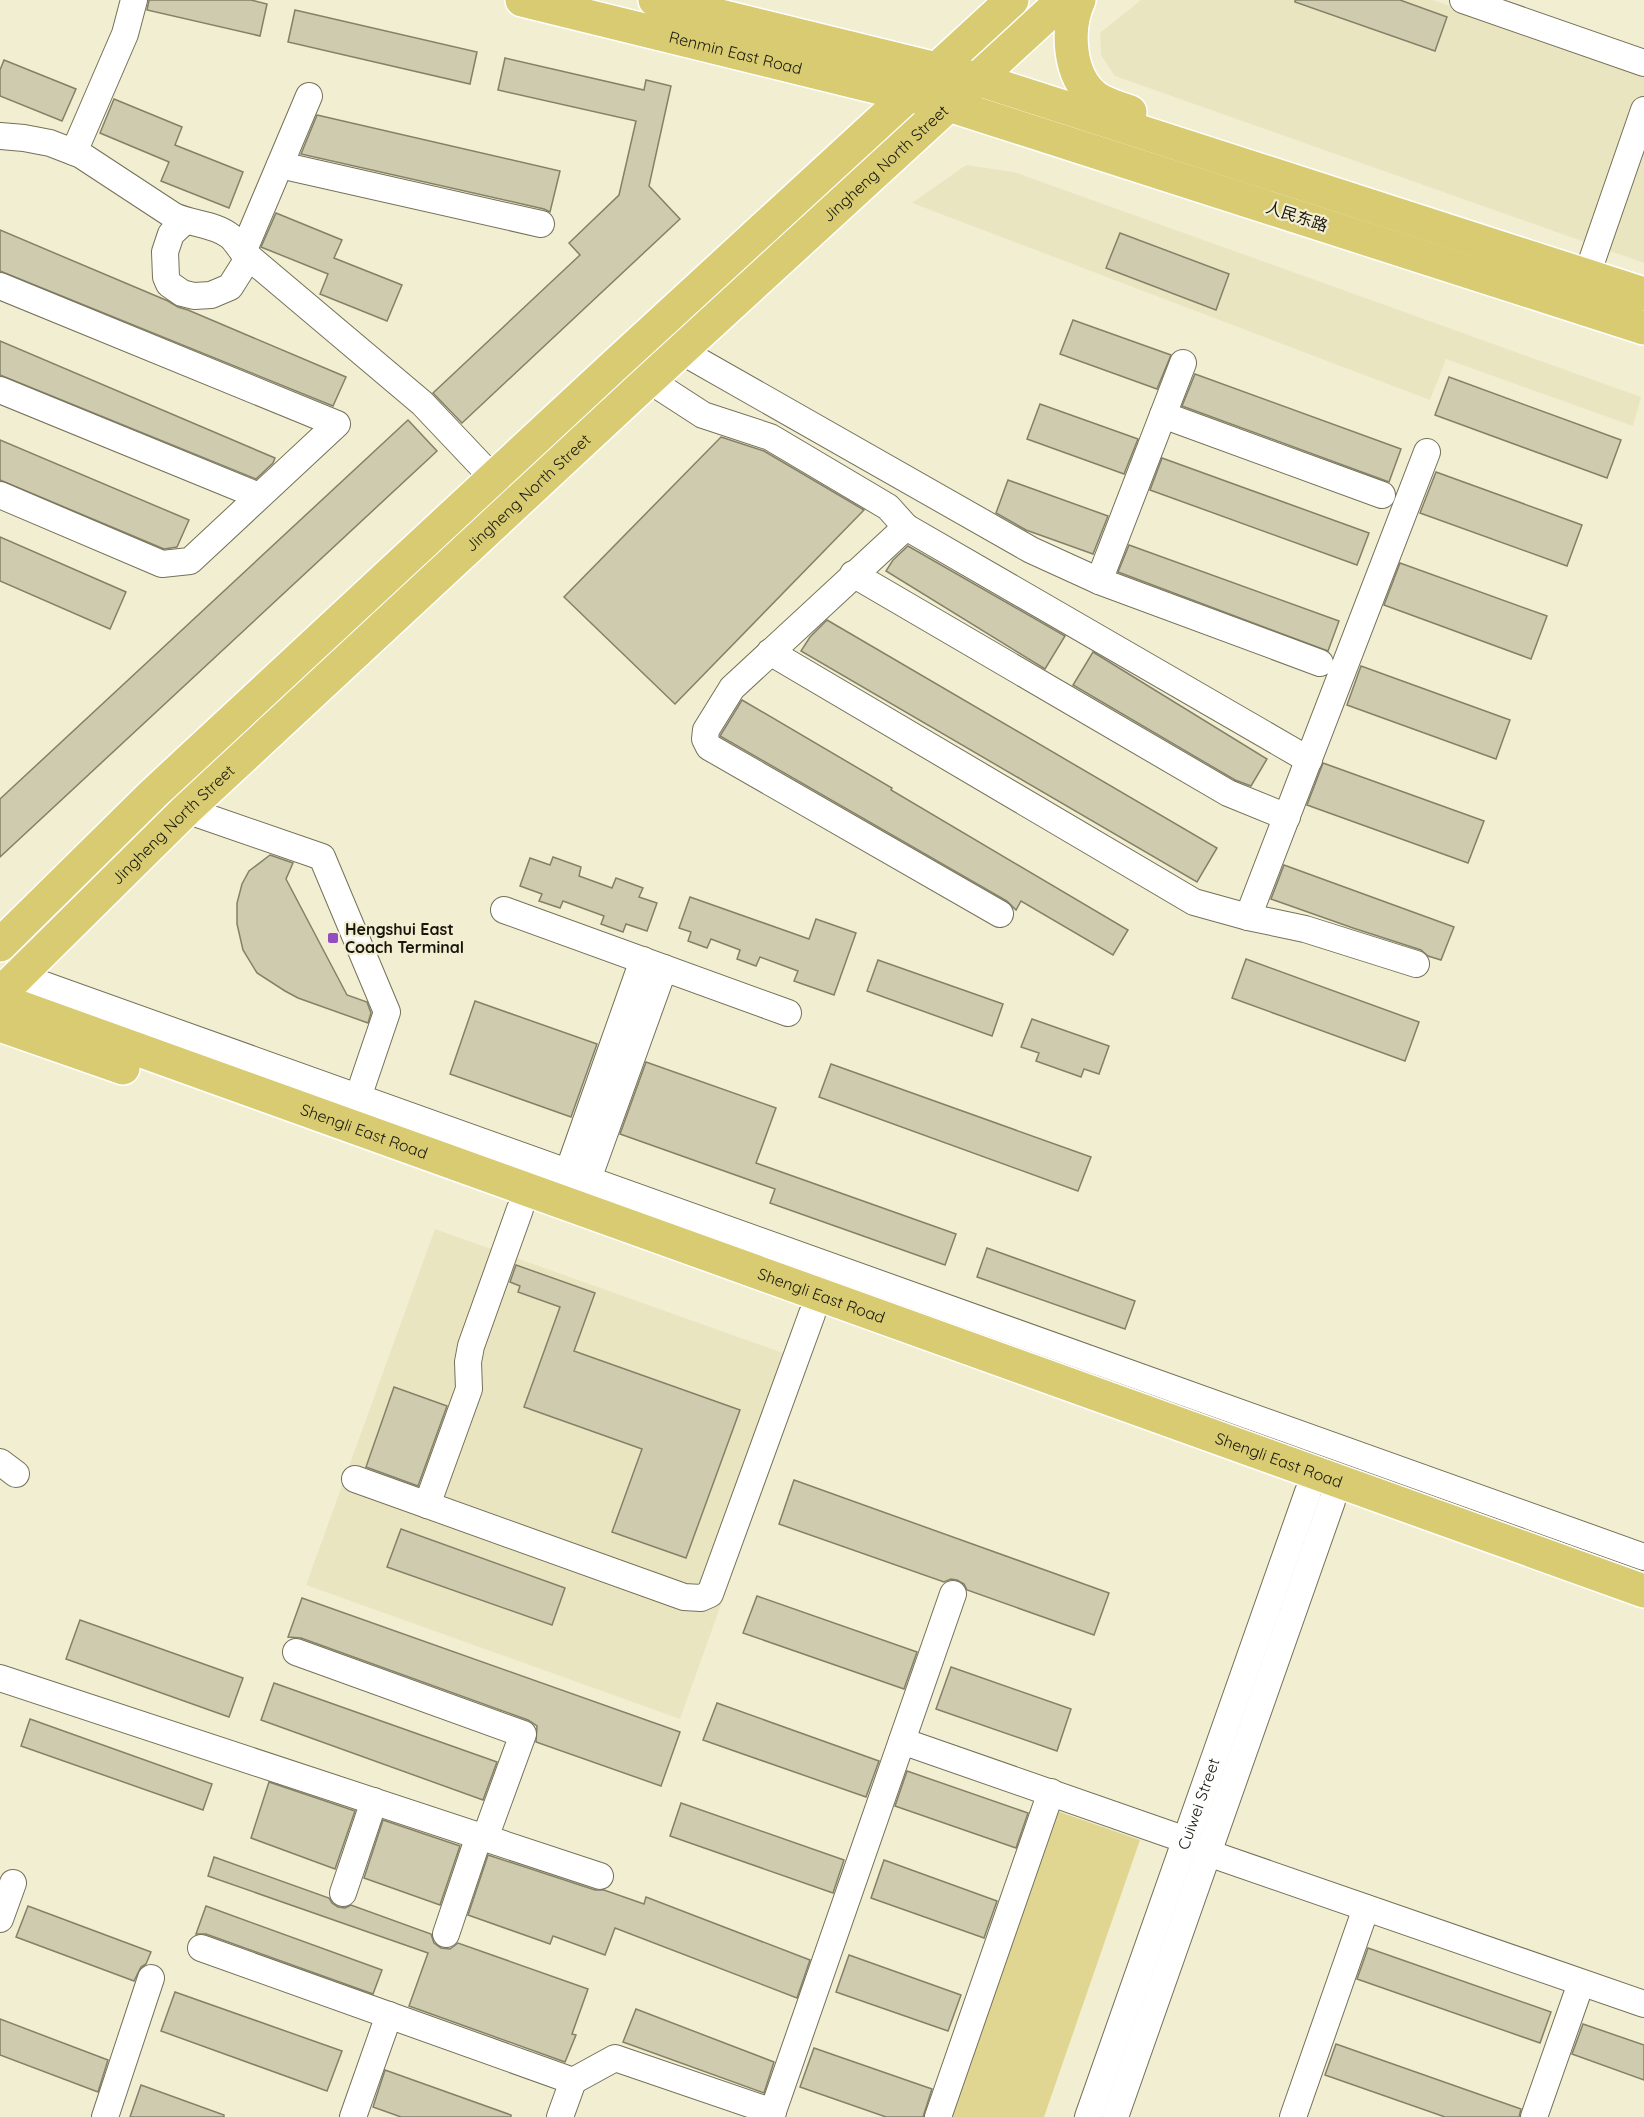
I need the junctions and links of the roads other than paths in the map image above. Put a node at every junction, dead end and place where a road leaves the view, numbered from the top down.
1 (134, 0) edge
2 (522, 0) edge
3 (655, 0) edge
4 (1012, 0) edge
5 (1063, 0) edge
6 (1079, 0) edge
7 (1463, 0) edge
8 (1644, 63) edge
9 (937, 69) junction
10 (977, 79) junction
11 (909, 94) junction
12 (309, 96) dead end
13 (949, 105) junction
14 (1644, 110) edge
15 (0, 136) edge
16 (74, 152) junction
17 (280, 165) junction
18 (1292, 180) junction
19 (185, 221) junction
20 (542, 224) dead end
21 (246, 254) junction
22 (1590, 266) dead end
23 (0, 286) edge
24 (1644, 294) edge
25 (1644, 328) edge
26 (681, 351) junction
27 (1183, 363) dead end
28 (649, 380) junction
29 (0, 390) edge
30 (1163, 415) junction
31 (1427, 452) dead end
32 (493, 478) junction
33 (0, 495) edge
34 (1382, 495) dead end
35 (259, 496) junction
36 (906, 527) junction
37 (854, 574) junction
38 (1099, 581) junction
39 (770, 652) junction
40 (1320, 663) dead end
41 (1309, 760) junction
42 (186, 810) junction
43 (1287, 817) junction
44 (504, 910) dead end
45 (1000, 914) dead end
46 (1248, 917) junction
47 (0, 945) edge
48 (654, 964) junction
49 (1416, 964) dead end
50 (6, 990) edge
51 (788, 1013) dead end
52 (0, 1025) edge
53 (353, 1111) junction
54 (578, 1175) junction
55 (520, 1209) junction
56 (812, 1314) junction
57 (356, 1479) dead end
58 (1320, 1497) junction
59 (427, 1504) junction
60 (1644, 1557) edge
61 (1644, 1591) edge
62 (953, 1594) dead end
63 (1644, 1613) edge
64 (296, 1652) dead end
65 (0, 1677) edge
66 (902, 1741) junction
67 (1051, 1792) junction
68 (374, 1801) junction
69 (482, 1837) junction
70 (1186, 1840) junction
71 (1208, 1853) junction
72 (600, 1876) dead end
73 (13, 1883) dead end
74 (344, 1893) dead end
75 (1366, 1908) junction
76 (0, 1919) edge
77 (446, 1934) dead end
78 (201, 1948) dead end
79 (151, 1978) dead end
80 (1581, 1983) junction
81 (1644, 2004) edge
82 (389, 2015) junction
83 (573, 2081) junction
84 (772, 2114) edge
85 (105, 2117) edge
86 (353, 2117) edge
87 (560, 2117) edge
88 (938, 2117) edge
89 (1088, 2117) edge
90 (1115, 2117) edge
91 (1293, 2117) edge
92 (1534, 2117) edge

1 - 16 street
2 - 11 main road, Renmin East Road
3 - 9 main road, Renmin East Road
4 - 9 main road
5 - 10 main road, Jingheng North Street
6 - 18 main road
7 - 8 street
9 - 10 main road, Renmin East Road
9 - 11 main road
10 - 13 main road, Jingheng North Street
10 - 18 main road, 人民东路
11 - 13 main road, Renmin East Road
11 - 32 main road
12 - 17 street
13 - 25 main road, 人民东路
13 - 26 main road, Jingheng North Street
14 - 22 street
15 - 16 street
16 - 19 street
17 - 20 street
17 - 21 street
18 - 24 main road, 人民东路
19 - 21 street
19 - 21 street
21 - 32 street
23 - 35 street
26 - 28 main road, Jingheng North Street
26 - 38 street
27 - 30 street
28 - 36 street
28 - 42 main road, Jingheng North Street
29 - 35 street
30 - 34 street
30 - 38 street
31 - 41 street
32 - 47 main road
33 - 35 street
36 - 37 street
36 - 41 street
37 - 39 street
37 - 43 street
38 - 40 street
39 - 45 street
39 - 46 street
41 - 43 street
42 - 50 main road, Jingheng North Street
42 - 53 street
43 - 46 street
44 - 48 street
46 - 49 street
48 - 51 street
48 - 54 street
50 - 53 main road, Shengli East Road
52 - 55 main road, Shengli East Road
53 - 54 street
53 - 61 main road, Shengli East Road
54 - 60 street
55 - 56 main road, Shengli East Road
55 - 59 street
56 - 58 main road, Shengli East Road
56 - 59 street
57 - 59 street
58 - 63 main road, Shengli East Road
58 - 70 street, Cuiwei Street
58 - 71 street, Cuiwei Street
62 - 66 street
64 - 69 street
65 - 68 street
66 - 67 street
66 - 84 street
67 - 70 street
67 - 88 street
68 - 69 street
68 - 74 street
69 - 72 street
69 - 77 street
70 - 89 street, Cuiwei Street
71 - 75 street
71 - 90 street, Cuiwei Street
73 - 76 street
75 - 80 street
75 - 91 street
78 - 82 street
79 - 85 street
80 - 81 street
80 - 92 street
82 - 83 street
82 - 86 street
83 - 84 street
83 - 87 street

